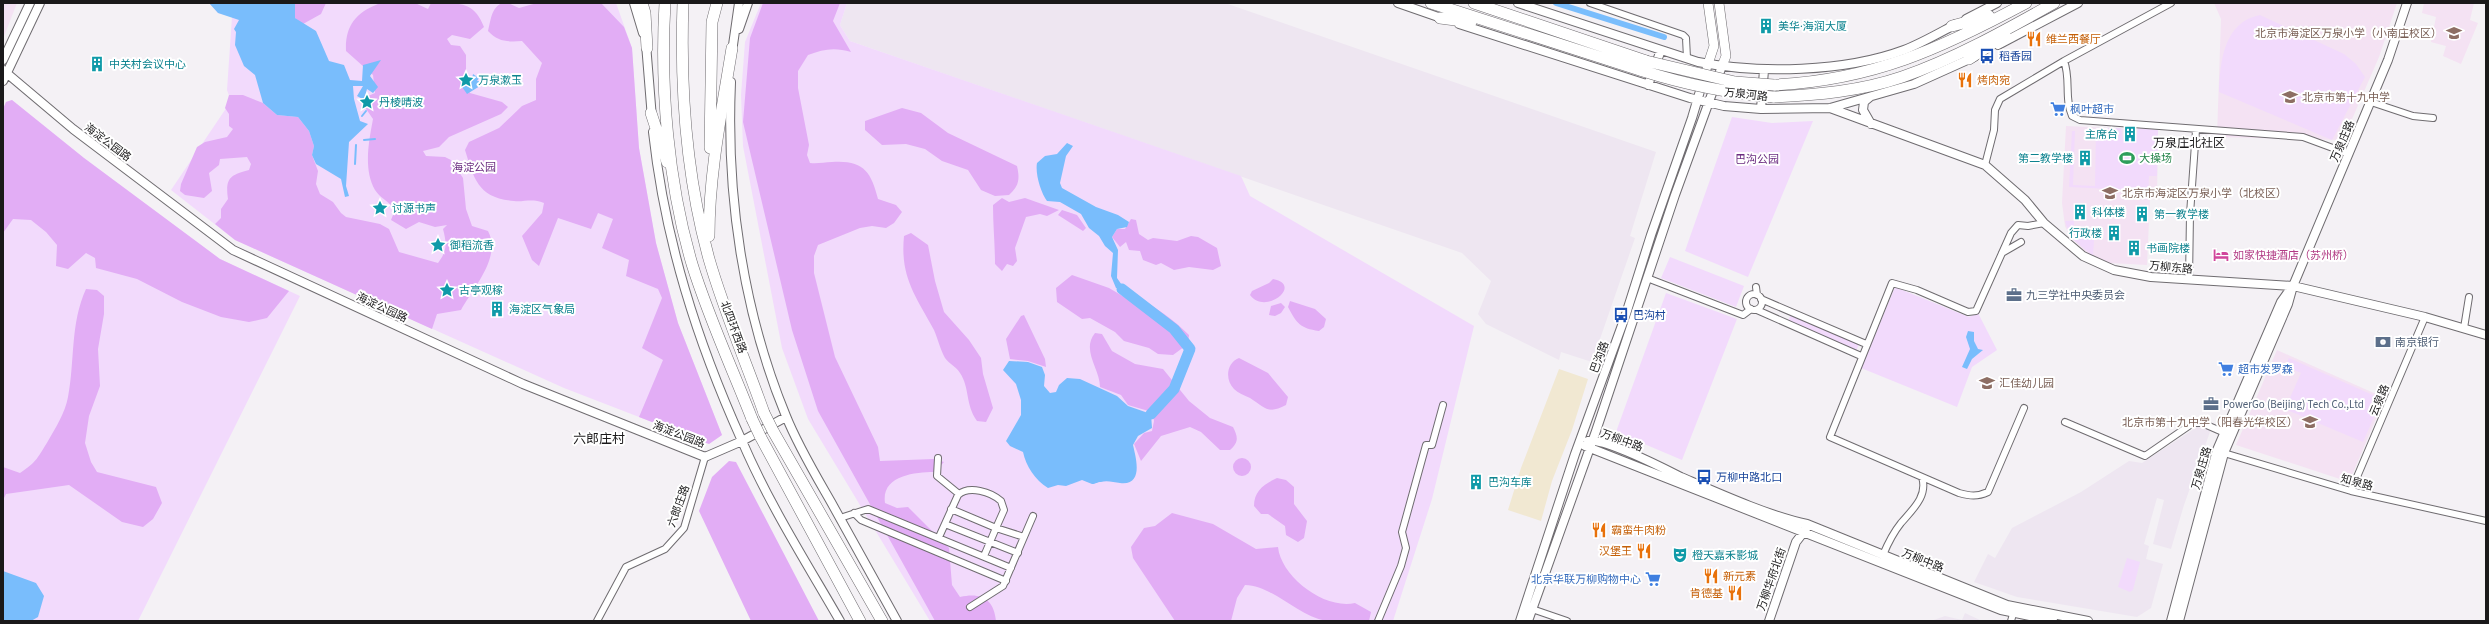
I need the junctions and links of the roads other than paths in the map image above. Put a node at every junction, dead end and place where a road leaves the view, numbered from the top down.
1 (30, 3) edge
2 (40, 3) edge
3 (634, 3) edge
4 (665, 3) edge
5 (683, 3) edge
6 (740, 3) edge
7 (748, 3) edge
8 (1398, 3) edge
9 (1431, 3) edge
10 (1474, 3) edge
11 (1518, 3) edge
12 (1590, 3) edge
13 (1708, 3) edge
14 (1719, 3) edge
15 (1997, 3) edge
16 (2026, 3) edge
17 (2054, 3) edge
18 (2078, 3) edge
19 (2170, 3) edge
20 (2407, 3) edge
21 (717, 4) edge
22 (644, 6) edge
23 (2013, 10) junction
24 (2042, 10) junction
25 (1440, 18) junction
26 (1496, 25) junction
27 (1952, 26) junction
28 (647, 48) junction
29 (732, 48) junction
30 (1661, 50) junction
31 (1687, 58) junction
32 (3, 60) edge
33 (1970, 60) junction
34 (2064, 61) junction
35 (1708, 64) junction
36 (1645, 66) junction
37 (1722, 66) junction
38 (1760, 70) junction
39 (4, 72) edge
40 (3, 81) edge
41 (1703, 83) junction
42 (1648, 85) junction
43 (1715, 86) junction
44 (1666, 91) junction
45 (1870, 97) junction
46 (1698, 100) junction
47 (2371, 102) junction
48 (1709, 103) junction
49 (1830, 108) junction
50 (1761, 109) junction
51 (651, 113) junction
52 (2433, 118) dead end
53 (1871, 124) junction
54 (2196, 130) junction
55 (2349, 154) junction
56 (1985, 165) junction
57 (674, 183) junction
58 (710, 200) junction
59 (2044, 223) junction
60 (2021, 242) dead end
61 (2002, 253) junction
62 (709, 259) junction
63 (1647, 278) junction
64 (2189, 280) junction
65 (2293, 286) junction
66 (1756, 287) dead end
67 (1759, 297) junction
68 (2469, 297) dead end
69 (1754, 310) junction
70 (1788, 311) junction
71 (2425, 317) junction
72 (1783, 321) junction
73 (2464, 328) junction
74 (2486, 335) edge
75 (1866, 344) junction
76 (1861, 356) junction
77 (1442, 405) dead end
78 (2024, 408) dead end
79 (786, 417) junction
80 (2065, 422) dead end
81 (2225, 432) junction
82 (1592, 440) junction
83 (742, 441) junction
84 (1579, 442) junction
85 (1588, 450) junction
86 (2224, 453) junction
87 (705, 457) junction
88 (938, 458) dead end
89 (1922, 477) junction
90 (2351, 491) junction
91 (959, 494) junction
92 (951, 509) junction
93 (854, 513) junction
94 (1033, 516) dead end
95 (840, 518) junction
96 (2486, 521) edge
97 (945, 524) junction
98 (996, 528) junction
99 (1806, 528) junction
100 (939, 537) junction
101 (1024, 537) junction
102 (991, 542) junction
103 (1018, 553) junction
104 (1883, 555) junction
105 (984, 556) junction
106 (1011, 568) junction
107 (1006, 581) junction
108 (970, 606) dead end
109 (1532, 609) junction
110 (2012, 618) edge
111 (597, 621) edge
112 (840, 621) edge
113 (860, 621) edge
114 (882, 621) edge
115 (898, 621) edge
116 (1378, 621) edge
117 (1520, 621) edge
118 (1528, 621) edge
119 (1566, 621) edge
120 (1769, 621) edge
121 (2053, 621) edge
122 (2088, 621) edge
123 (2171, 621) edge
124 (2179, 621) edge

1 - 32 street
2 - 39 street
3 - 28 street
4 - 57 highway, 北四环西路
5 - 62 highway, 北四环西路
6 - 29 street, 北四环西路
7 - 29 street
8 - 25 street
9 - 26 highway, 万泉河路
10 - 36 highway, 万泉河路
11 - 30 street
12 - 31 street
13 - 35 main road
14 - 37 main road
15 - 27 street
16 - 23 highway, 万泉河路
17 - 24 highway, 万泉河路
18 - 33 street, 万泉河路
19 - 34 street
20 - 47 street, 万泉庄路
21 - 58 highway
22 - 28 highway
23 - 27 highway
23 - 36 highway, 万泉河路, bridge
24 - 33 highway
24 - 36 highway, 万泉河路, bridge
25 - 26 highway
25 - 42 street
26 - 36 highway, 万泉河路
27 - 38 street
28 - 51 street
29 - 58 highway
29 - 79 street, 北四环西路
30 - 31 street
30 - 42 street
31 - 35 street
33 - 45 street, 万泉河路
34 - 54 street
34 - 56 street
35 - 37 street
35 - 41 street, 巴沟路
37 - 38 street
37 - 43 street, 巴沟路
38 - 43 street
38 - 50 street
39 - 40 street
39 - 87 street, 海淀公园路
41 - 43 street
41 - 44 street
41 - 46 street, 巴沟路
42 - 44 street
43 - 48 street, 巴沟路
44 - 46 street
45 - 49 street, 万泉河路
45 - 53 street
46 - 48 street, 万泉河路
46 - 84 street, 巴沟路
47 - 52 street
47 - 55 street, 万泉庄路
48 - 50 street, 万泉河路
48 - 63 street, 巴沟路
49 - 50 street, 万泉河路
49 - 53 street, 万柳东路
51 - 57 highway
51 - 83 street
53 - 56 street, 万柳东路
54 - 55 street
54 - 64 street
55 - 65 street, 万泉庄路
56 - 59 street, 万柳东路
57 - 113 highway, 北四环西路, bridge
58 - 62 highway
59 - 61 street
59 - 64 street, 万柳东路
60 - 61 street
61 - 75 street
62 - 114 highway, 北四环西路, bridge
63 - 69 street
63 - 82 street, 巴沟路
64 - 65 street, 万柳东路
65 - 71 street, 万柳东路
65 - 81 street, 万泉庄路
65 - 86 street, 万泉庄路
66 - 67 street
67 - 69 street
67 - 69 street
67 - 70 street
68 - 73 street
69 - 72 street
70 - 72 street
70 - 75 street
71 - 73 street, 万柳东路
71 - 90 street, 云泉路
72 - 76 street
73 - 74 street, 万柳东路
75 - 76 street
76 - 89 street
77 - 116 street
78 - 89 street
79 - 83 street, 海淀公园路
79 - 95 street, 北四环西路
80 - 81 street
81 - 123 street, 万泉庄路
82 - 84 street, 万柳中路
82 - 85 street, 巴沟路
82 - 99 street, 万柳中路
83 - 87 street, 海淀公园路
83 - 112 street
84 - 85 street, 万柳中路
84 - 117 street, 巴沟路
85 - 99 street, 万柳中路
85 - 109 street, 巴沟路
86 - 90 street, 知泉路
86 - 124 street, 万泉庄路
87 - 111 street, 六郎庄路
88 - 91 street
89 - 104 street
90 - 96 street, 知泉路
91 - 92 street
91 - 98 street
92 - 97 street
92 - 98 street
93 - 95 street
93 - 100 street
93 - 107 street
94 - 101 street
95 - 115 street, 北四环西路
97 - 100 street
97 - 102 street
98 - 101 street
98 - 102 street
99 - 104 street, 万柳中路
99 - 110 street, 万柳中路
99 - 120 street, 万柳华府北街
100 - 105 street
101 - 103 street
102 - 103 street
102 - 105 street
103 - 106 street
104 - 122 street, 万柳中路
105 - 106 street
106 - 107 street
107 - 108 street
109 - 118 street, 巴沟路
109 - 119 street
110 - 121 street, 万柳中路

